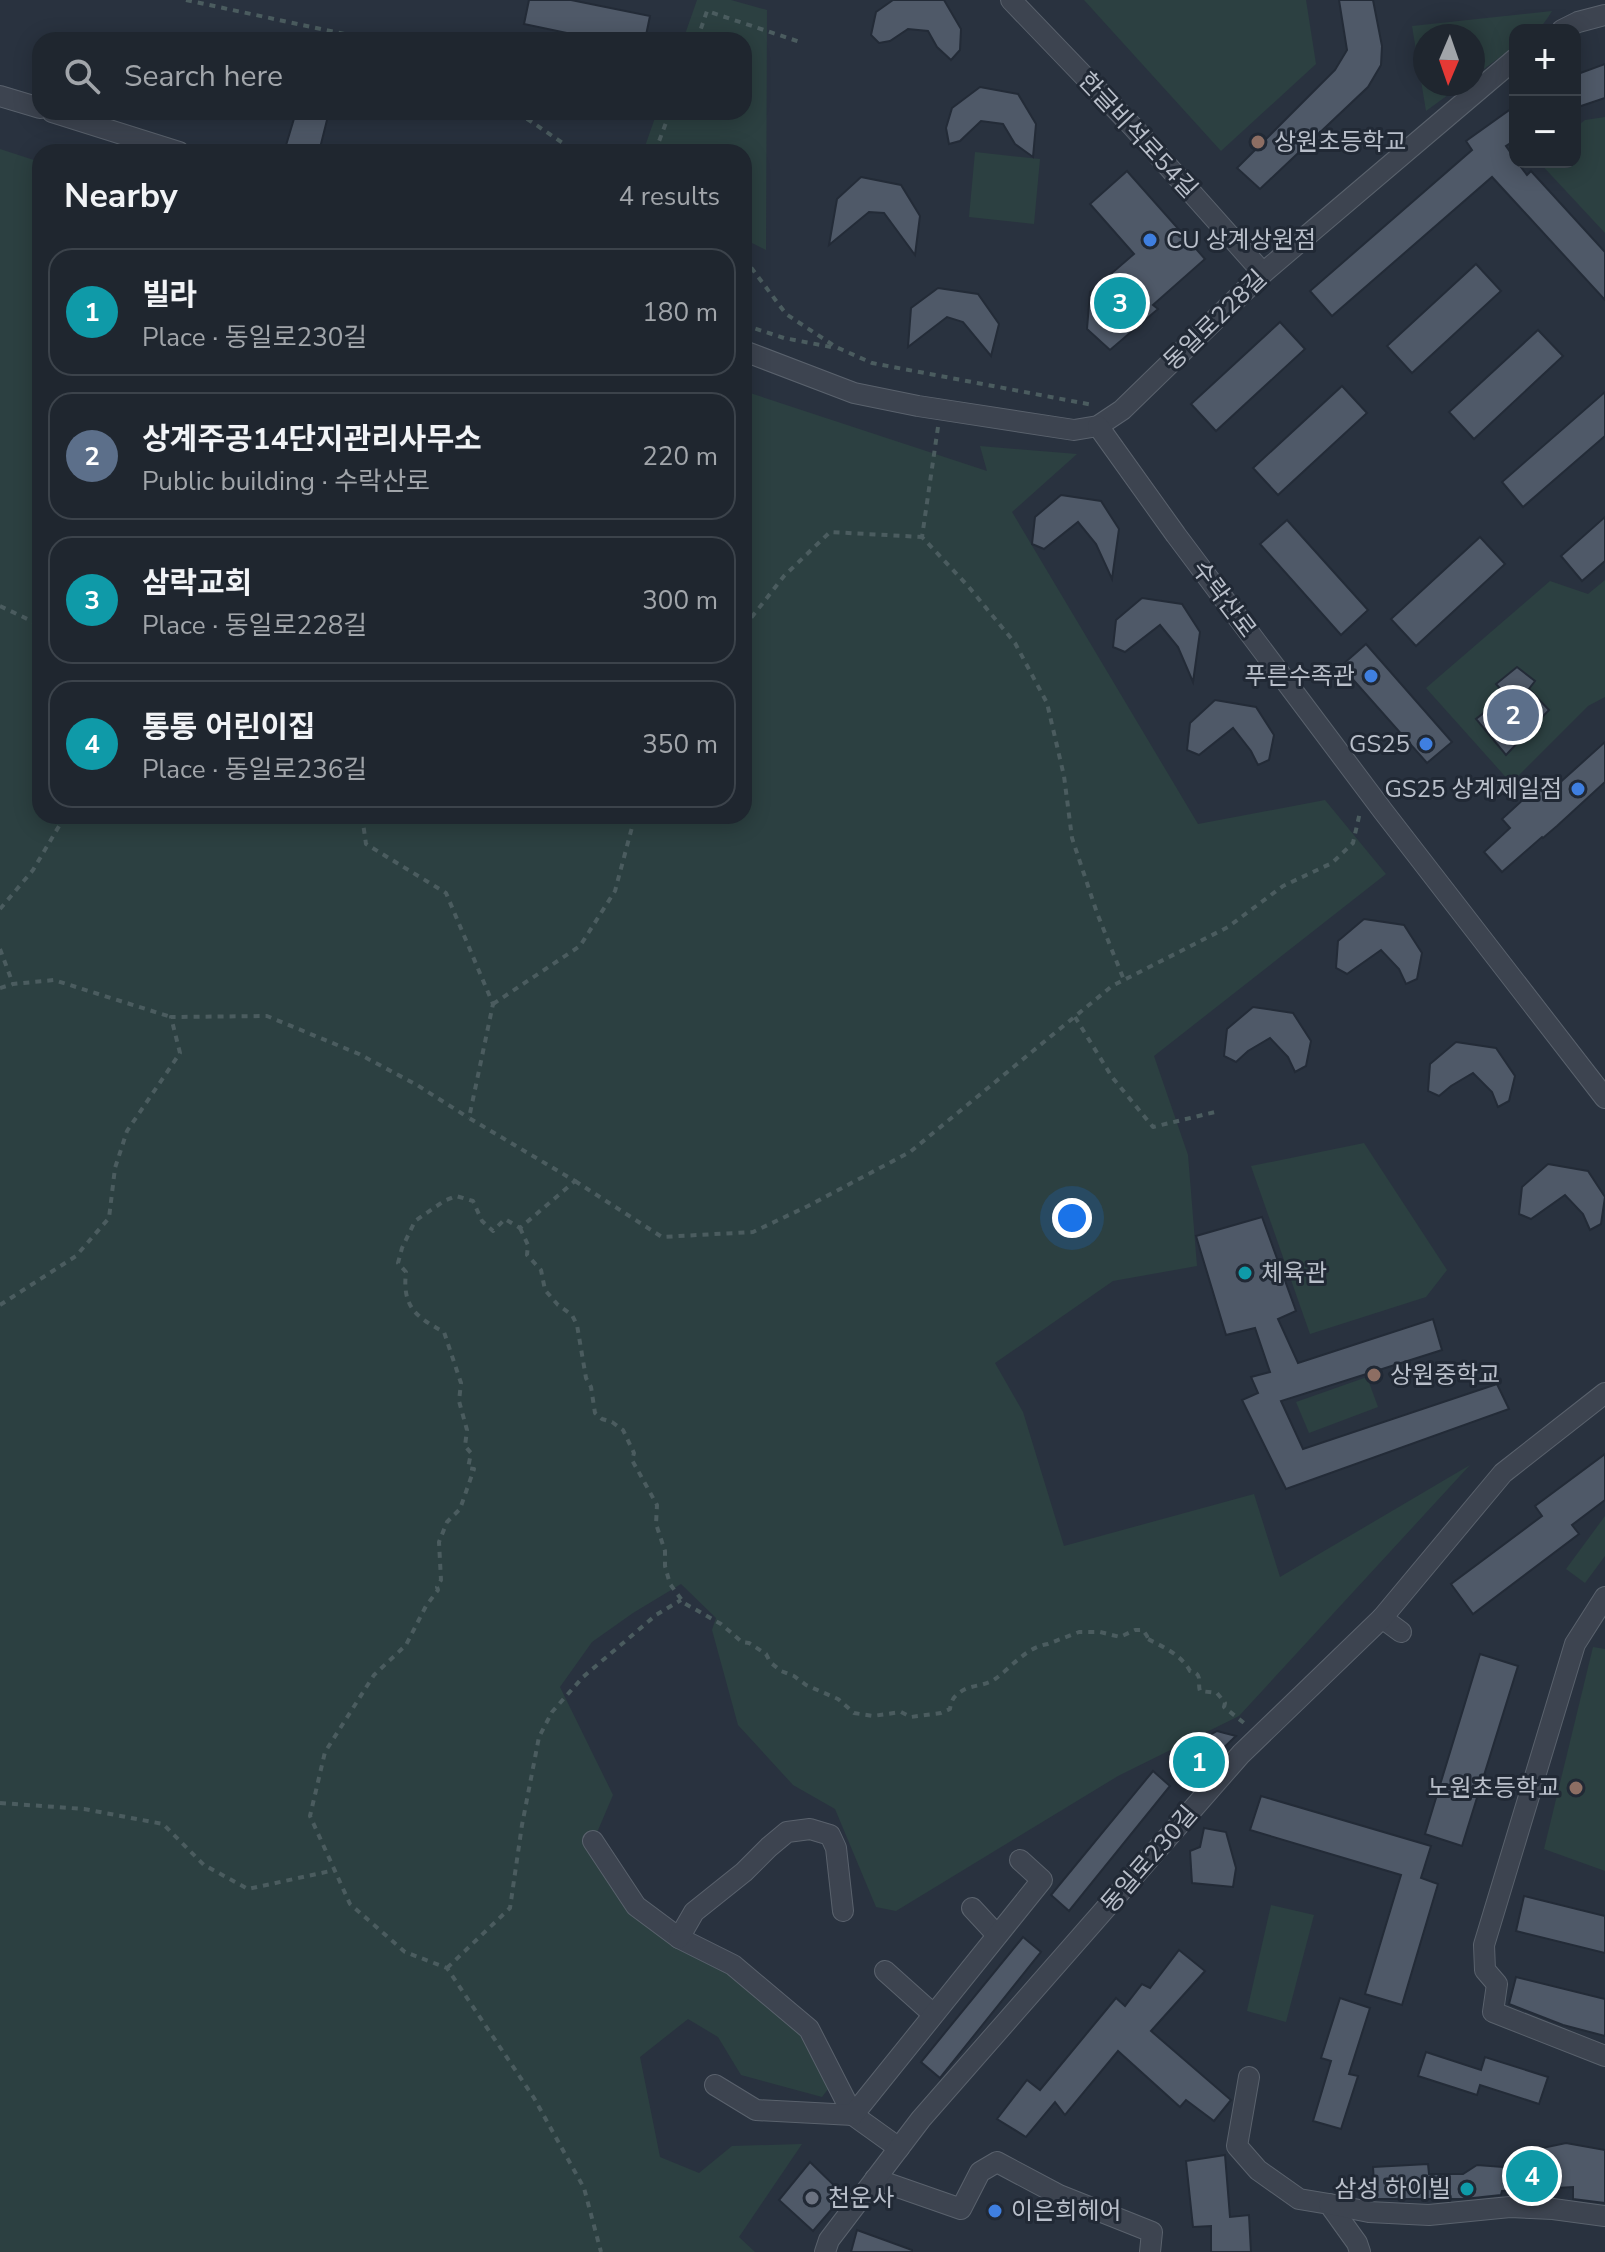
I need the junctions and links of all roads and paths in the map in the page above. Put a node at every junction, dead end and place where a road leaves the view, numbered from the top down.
1 (186, 0) edge
2 (1011, 0) edge
3 (1605, 15) edge
4 (1574, 24) edge
5 (335, 32) edge
6 (700, 32) edge
7 (803, 43) dead end
8 (1509, 64) edge
9 (0, 96) edge
10 (32, 106) edge
11 (77, 120) edge
12 (529, 120) edge
13 (667, 120) edge
14 (154, 144) edge
15 (564, 144) edge
16 (658, 144) edge
17 (752, 269) edge
18 (1263, 273) junction
19 (752, 328) edge
20 (836, 347) junction
21 (752, 354) edge
22 (941, 410) junction
23 (1122, 410) junction
24 (1098, 426) junction
25 (922, 537) junction
26 (0, 606) edge
27 (752, 617) edge
28 (32, 621) edge
29 (1365, 787) junction
30 (60, 824) edge
31 (363, 824) edge
32 (633, 824) edge
33 (0, 909) edge
34 (0, 949) edge
35 (1124, 980) junction
36 (13, 984) junction
37 (0, 988) edge
38 (493, 1004) junction
39 (171, 1017) junction
40 (1075, 1017) junction
41 (1605, 1098) edge
42 (1215, 1112) dead end
43 (469, 1118) junction
44 (575, 1181) junction
45 (520, 1228) junction
46 (0, 1305) edge
47 (1605, 1393) edge
48 (1605, 1597) edge
49 (681, 1600) junction
50 (1382, 1618) junction
51 (1401, 1632) dead end
52 (1255, 1740) junction
53 (0, 1803) edge
54 (593, 1841) dead end
55 (1020, 1860) dead end
56 (335, 1870) junction
57 (972, 1908) dead end
58 (843, 1911) dead end
59 (997, 1935) junction
60 (679, 1938) junction
61 (447, 1968) junction
62 (885, 1971) dead end
63 (933, 2014) junction
64 (1605, 2056) edge
65 (1249, 2077) dead end
66 (715, 2085) dead end
67 (853, 2115) junction
68 (899, 2148) junction
69 (875, 2179) junction
70 (1329, 2204) junction
71 (1605, 2216) edge
72 (601, 2252) edge
73 (825, 2252) edge
74 (1150, 2252) edge
75 (1360, 2252) edge

1 - 5 path
2 - 18 street, 한글비석로54길
3 - 4 street
6 - 7 path
8 - 18 street, 동일로228길
9 - 10 street
11 - 14 street
12 - 15 path
13 - 16 path
17 - 20 path
18 - 23 street, 동일로228길
19 - 20 path
20 - 23 path
21 - 22 street
22 - 24 street
22 - 25 path
23 - 24 street, 동일로228길
24 - 29 street, 수락산로
25 - 27 path
25 - 35 path
26 - 28 path
29 - 35 path
29 - 41 street, 수락산로
30 - 33 path
31 - 38 path
32 - 38 path
34 - 36 path
35 - 40 path
36 - 37 path
36 - 39 path
38 - 43 path
39 - 43 path
39 - 46 path
40 - 42 path
40 - 44 path
43 - 44 path
44 - 45 path
45 - 49 path
45 - 56 path
47 - 50 street, 동일로230길
48 - 64 street
49 - 52 path
49 - 61 path
50 - 51 street
50 - 52 street, 동일로230길
52 - 68 street, 동일로230길
53 - 56 path
54 - 60 street
55 - 59 street
56 - 61 path
57 - 59 street
58 - 60 street
59 - 63 street
60 - 67 street
61 - 72 path
62 - 63 street
63 - 67 street
65 - 70 street
66 - 67 street
67 - 68 street
68 - 69 street, 동일로230길
69 - 73 street, 동일로230길
69 - 74 street
70 - 71 street
70 - 75 street

